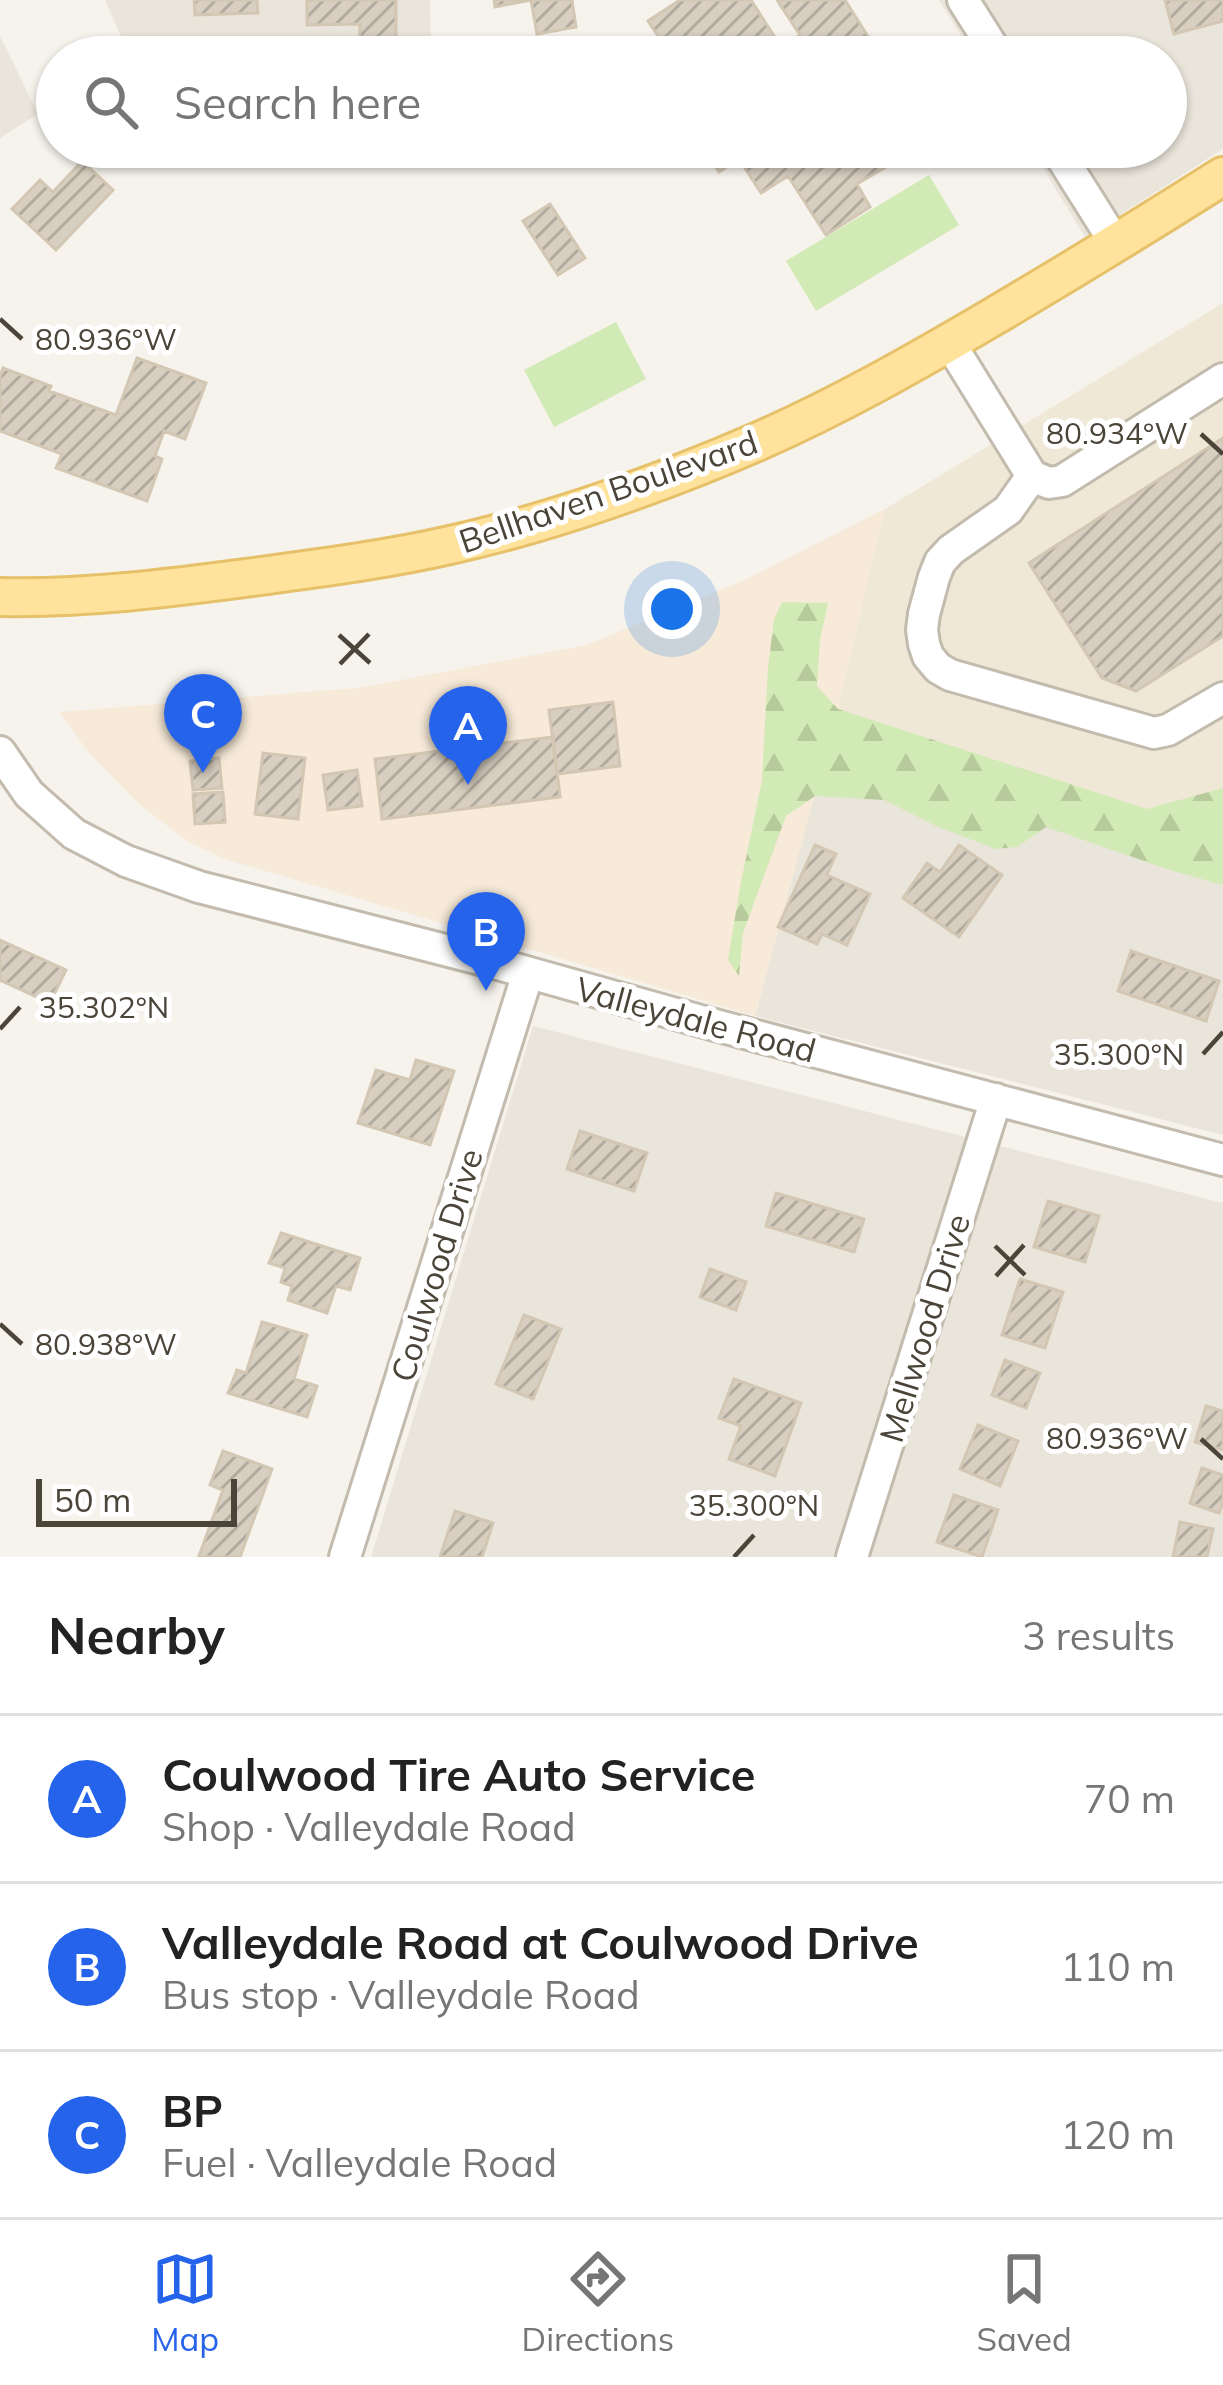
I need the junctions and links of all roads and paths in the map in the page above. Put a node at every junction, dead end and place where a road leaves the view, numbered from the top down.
1 (963, 0) edge
2 (986, 36) edge
3 (1068, 168) edge
4 (1223, 176) edge
5 (1116, 244) junction
6 (949, 342) junction
7 (1223, 380) edge
8 (1032, 476) junction
9 (0, 597) edge
10 (1223, 698) edge
11 (0, 752) edge
12 (9, 784) edge
13 (528, 973) junction
14 (995, 1099) junction
15 (1223, 1160) edge
16 (345, 1557) edge
17 (852, 1557) edge

1 - 2 street
3 - 5 street
4 - 5 main road, Bellhaven Boulevard
5 - 6 main road, Bellhaven Boulevard
6 - 8 street
6 - 9 main road, Bellhaven Boulevard
7 - 8 street
8 - 10 street
11 - 12 street, Valleydale Road
12 - 13 street, Valleydale Road
13 - 14 street, Valleydale Road
13 - 16 street, Coulwood Drive
14 - 15 street, Valleydale Road
14 - 17 street, Mellwood Drive

